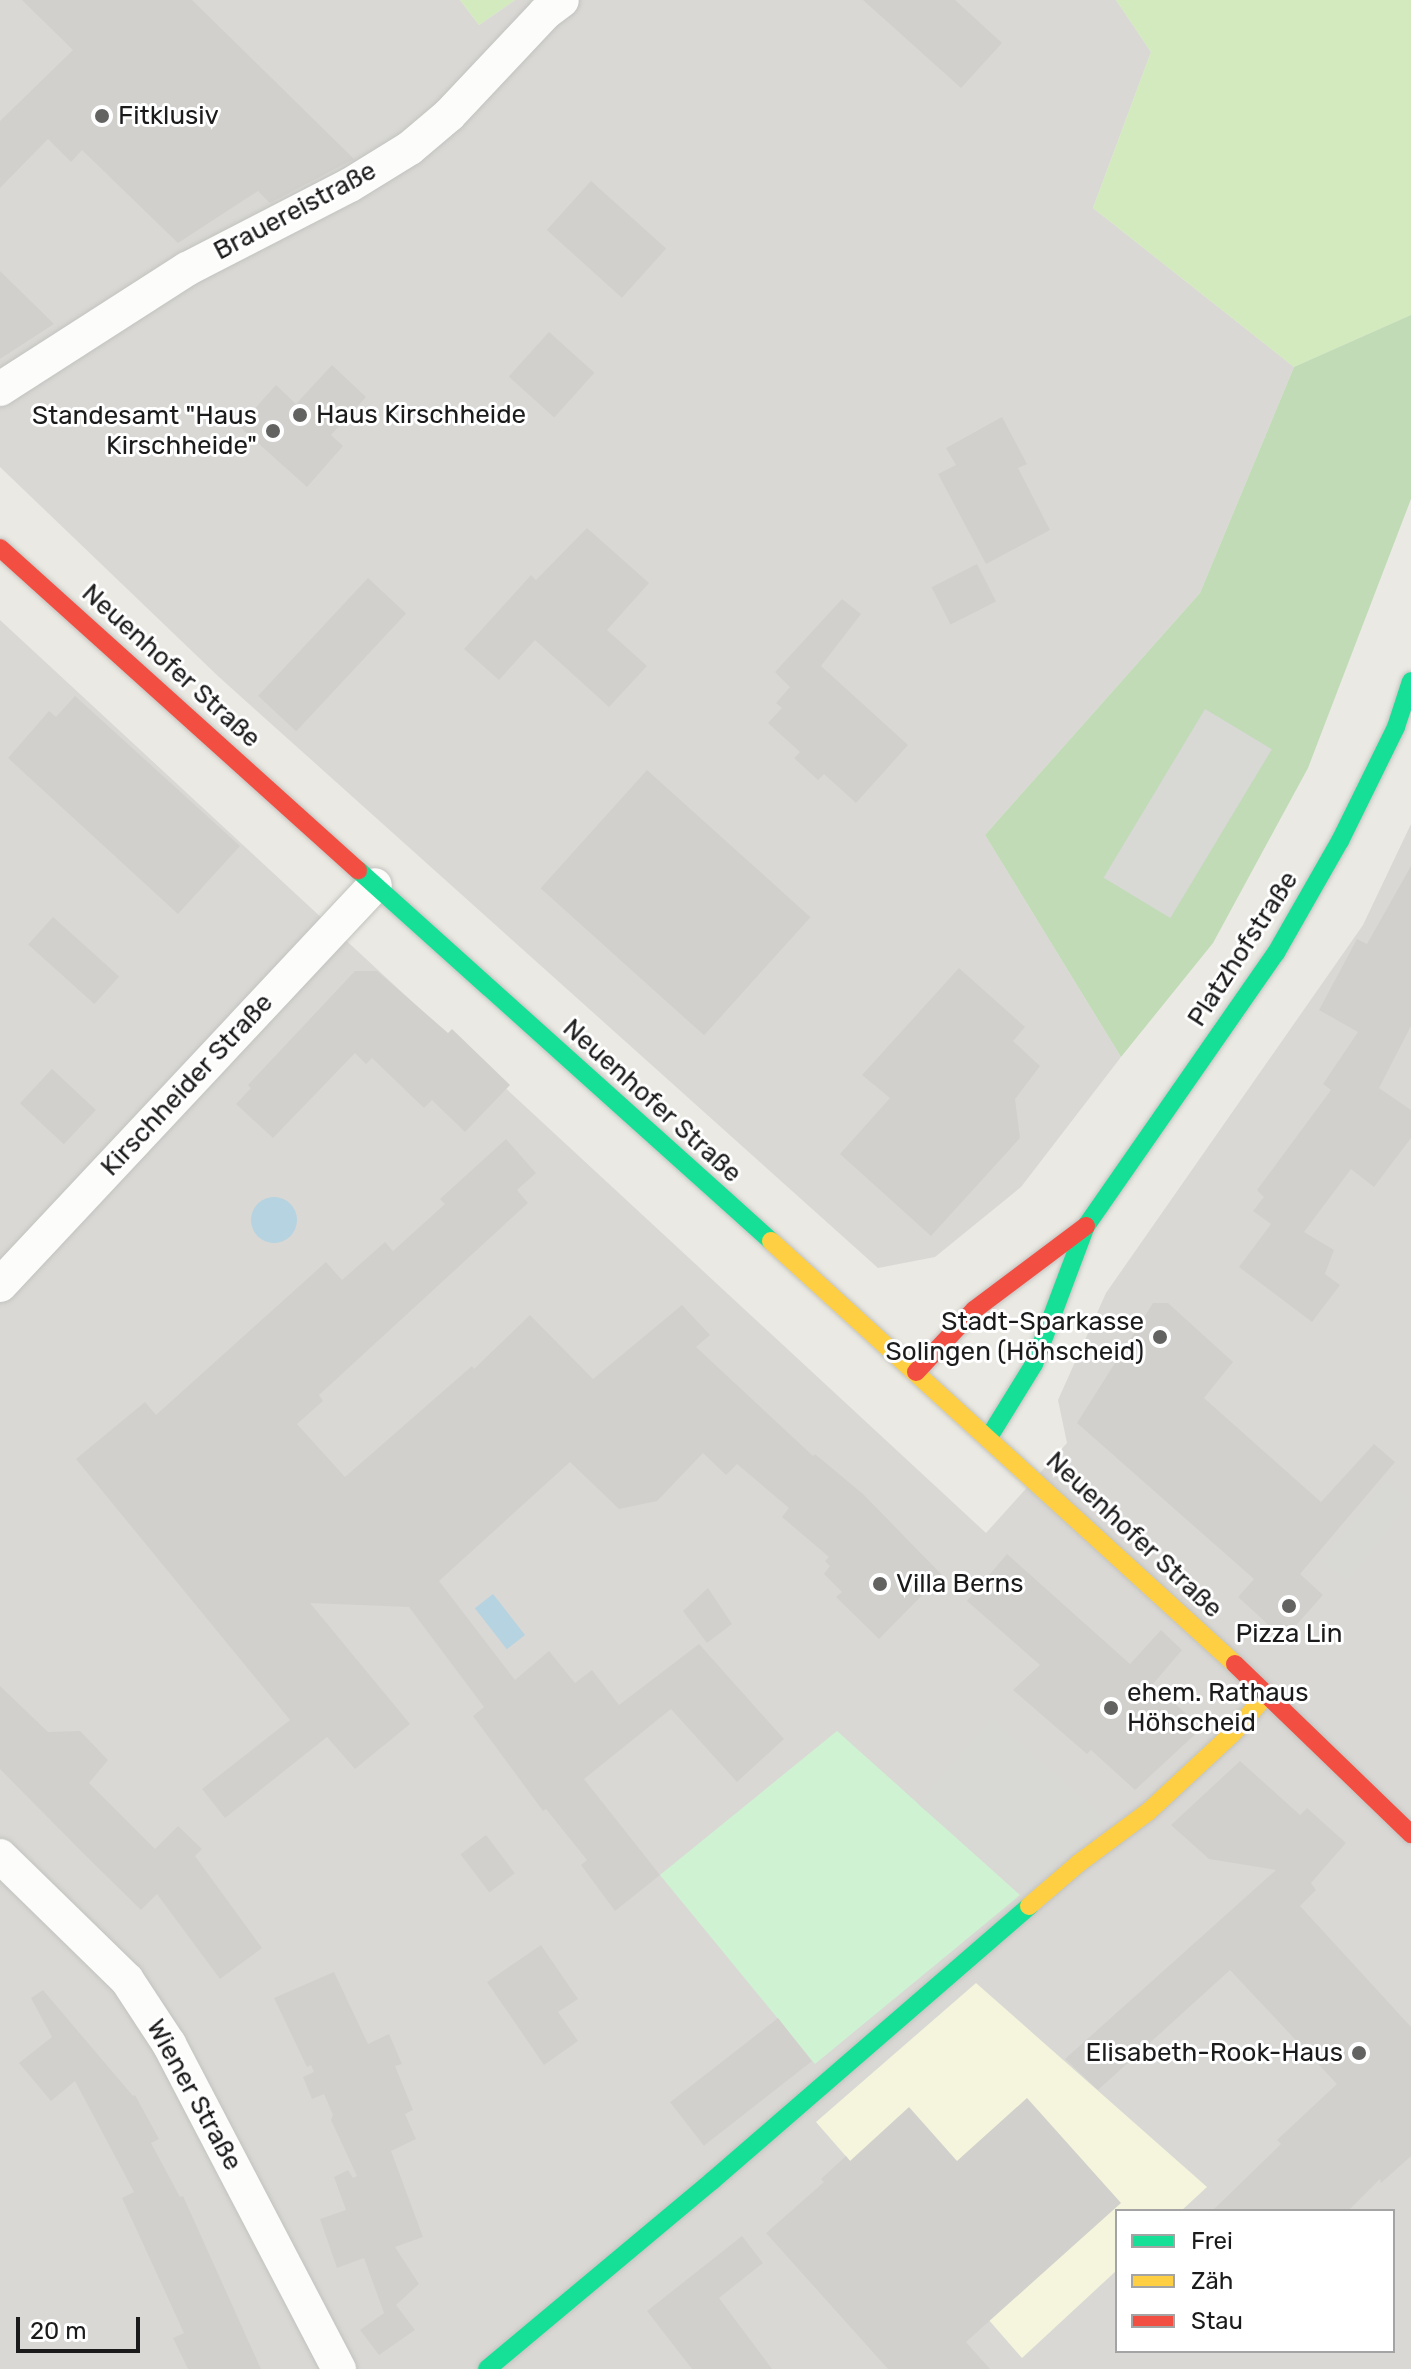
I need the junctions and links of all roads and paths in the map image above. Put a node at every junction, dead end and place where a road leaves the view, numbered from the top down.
1 (562, 0) edge
2 (0, 389) edge
3 (0, 548) edge
4 (1411, 681) edge
5 (375, 885) junction
6 (1086, 1226) junction
7 (0, 1285) edge
8 (916, 1372) junction
9 (989, 1437) junction
10 (1267, 1694) junction
11 (1411, 1834) edge
12 (0, 1856) edge
13 (339, 2369) edge
14 (487, 2369) edge

1 - 2 street, Brauereistraße
3 - 5 main road, Neuenhofer Straße
4 - 6 main road, Platzhofstraße
5 - 7 street, Kirschheider Straße
5 - 8 main road, Neuenhofer Straße
6 - 8 main road, Platzhofstraße
6 - 9 main road, Platzhofstraße
8 - 9 main road, Neuenhofer Straße
9 - 10 main road, Neuenhofer Straße
10 - 11 main road, Neuenhofer Straße
10 - 14 main road
12 - 13 street, Wiener Straße

